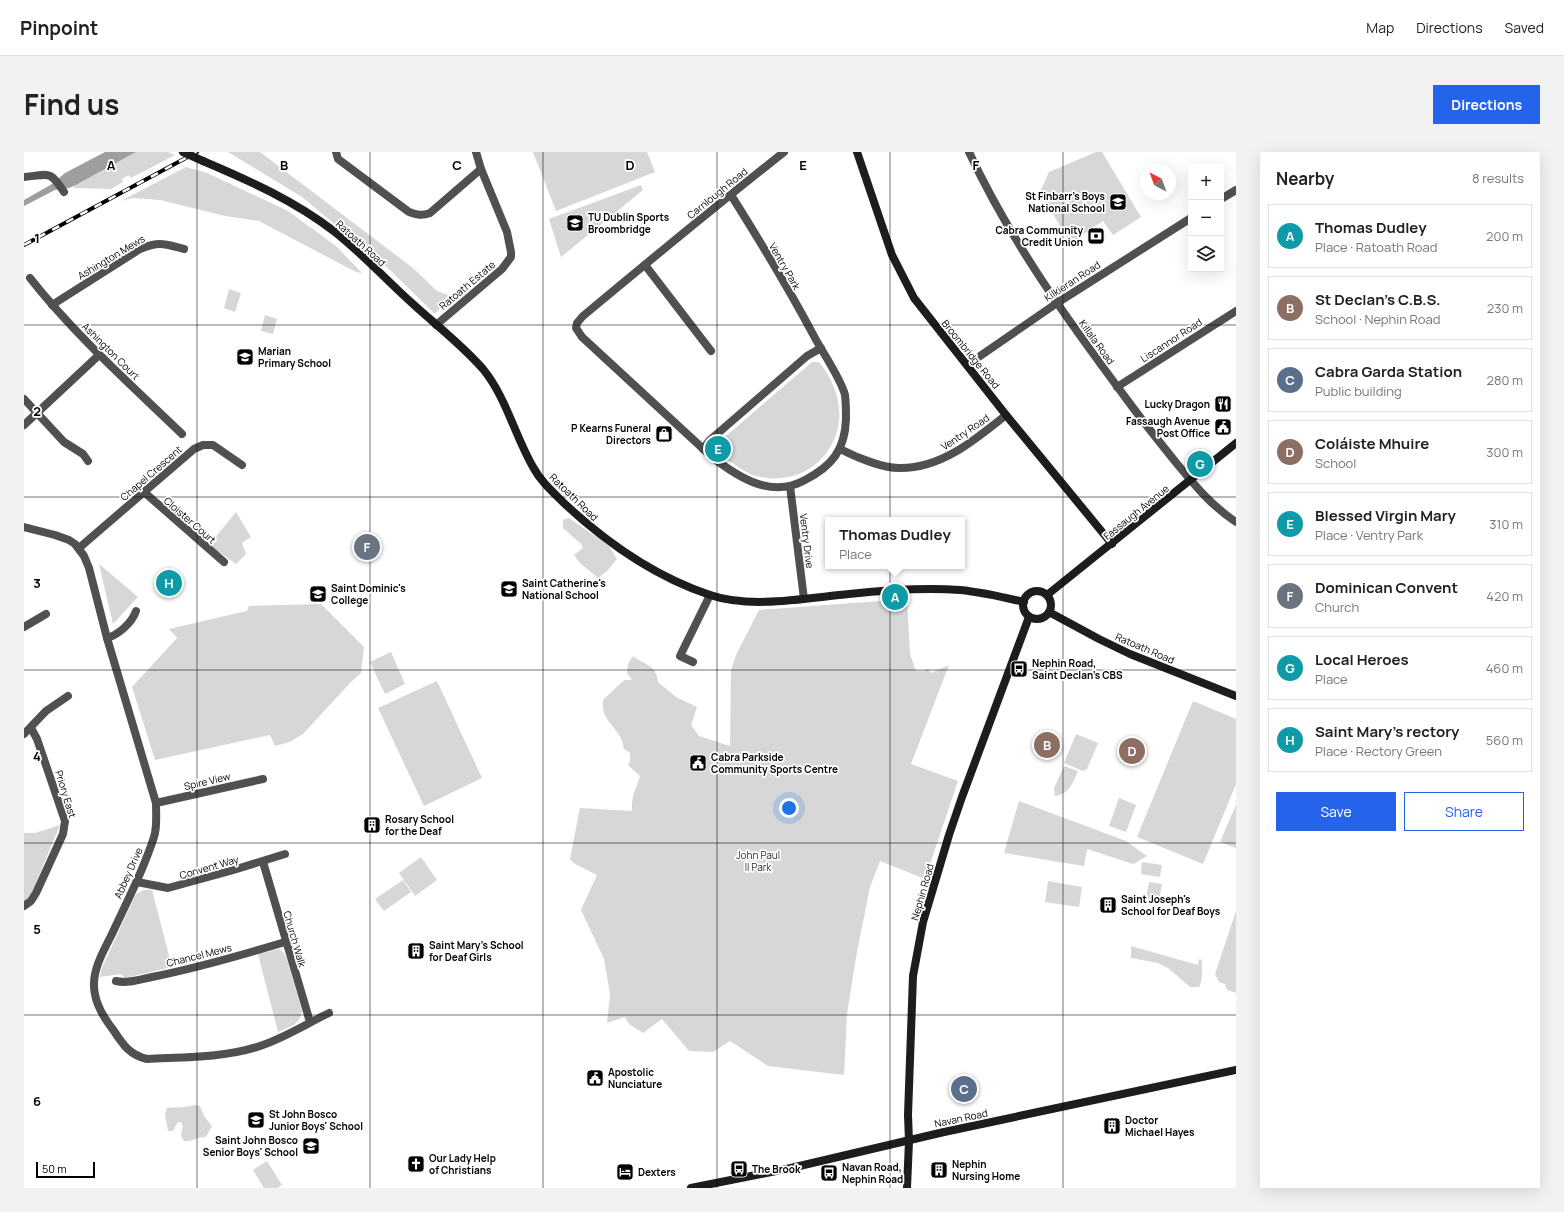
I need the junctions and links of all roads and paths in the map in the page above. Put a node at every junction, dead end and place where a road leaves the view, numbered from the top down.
1 (183, 152) edge
2 (336, 152) edge
3 (476, 152) edge
4 (784, 152) edge
5 (857, 152) edge
6 (969, 152) edge
7 (481, 169) junction
8 (24, 177) edge
9 (1236, 190) edge
10 (64, 192) dead end
11 (731, 195) junction
12 (1224, 197) edge
13 (1188, 220) edge
14 (184, 249) dead end
15 (645, 265) junction
16 (30, 278) dead end
17 (1057, 303) junction
18 (52, 305) junction
19 (1236, 311) edge
20 (436, 325) junction
21 (576, 328) joint
22 (821, 348) junction
23 (711, 351) dead end
24 (99, 355) junction
25 (967, 365) junction
26 (1117, 387) junction
27 (24, 399) edge
28 (38, 414) junction
29 (1006, 415) junction
30 (24, 426) edge
31 (182, 434) dead end
32 (1236, 443) edge
33 (703, 449) junction
34 (840, 449) junction
35 (88, 461) dead end
36 (242, 465) dead end
37 (1190, 481) junction
38 (790, 486) junction
39 (144, 492) junction
40 (1236, 522) edge
41 (24, 527) edge
42 (1112, 544) junction
43 (79, 548) junction
44 (224, 562) dead end
45 (1047, 595) junction
46 (710, 596) junction
47 (804, 599) junction
48 (1024, 602) junction
49 (136, 611) dead end
50 (1050, 612) junction
51 (46, 614) dead end
52 (1029, 617) junction
53 (24, 627) edge
54 (107, 638) junction
55 (693, 662) dead end
56 (68, 696) dead end
57 (1236, 696) edge
58 (31, 728) junction
59 (24, 734) edge
60 (263, 779) dead end
61 (156, 803) junction
62 (285, 854) dead end
63 (263, 862) junction
64 (137, 882) junction
65 (24, 906) edge
66 (285, 942) junction
67 (116, 981) dead end
68 (329, 1013) dead end
69 (310, 1022) junction
70 (1236, 1070) edge
71 (909, 1141) junction
72 (691, 1188) edge
73 (907, 1188) edge

1 - 20 main road, Ratoath Road, bridge
2 - 7 street
3 - 7 street, Ratoath Estate
4 - 11 street, Carnlough Road
5 - 25 main road, Broombridge Road
6 - 17 street, Killala Road
7 - 20 street, Ratoath Estate
8 - 10 street
9 - 12 street
11 - 15 street, Carnlough Road
11 - 22 street, Ventry Park
13 - 17 street, Kilkieran Road
14 - 18 street, Ashington Mews
15 - 21 street, Carnlough Road
15 - 23 street
16 - 18 street, Ashington Court
17 - 25 street, Kilkieran Road
17 - 26 street, Killala Road
18 - 24 street, Ashington Court
19 - 26 street, Liscannor Road
20 - 46 main road, Ratoath Road
21 - 33 street, Ventry Park
22 - 33 street
22 - 34 street, Ventry Park
24 - 28 street
24 - 31 street, Ashington Court
25 - 29 main road, Broombridge Road
26 - 37 street, Killala Road
27 - 28 street
28 - 30 street
28 - 35 street
29 - 34 street, Ventry Road
29 - 42 main road, Broombridge Road
32 - 37 main road, Fassaugh Avenue
33 - 38 street, Ventry Park
34 - 38 street, Ventry Park
36 - 39 street, Chapel Crescent
37 - 40 street, Killala Road
37 - 42 main road, Fassaugh Avenue
38 - 47 street, Ventry Drive
39 - 43 street, Chapel Crescent
39 - 44 street, Cloister Court
41 - 43 street, Abbey Drive
42 - 45 main road, Fassaugh Avenue
43 - 54 street, Abbey Drive
45 - 48 main road
45 - 50 main road
46 - 47 main road, Ratoath Road
46 - 55 street
47 - 48 main road, Ratoath Road
48 - 52 main road
49 - 54 street
50 - 52 main road
50 - 57 main road, Ratoath Road
51 - 53 street
52 - 71 main road, Nephin Road
54 - 61 street, Abbey Drive
56 - 58 street
58 - 59 street
58 - 65 street, Priory East
60 - 61 street, Spire View
61 - 64 street, Abbey Drive
62 - 63 street, Convent Way
63 - 64 street, Convent Way
63 - 66 street, Church Walk
64 - 69 street, Abbey Drive
66 - 67 street, Chancel Mews
66 - 69 street, Church Walk
68 - 69 street, Abbey Drive
70 - 71 main road, Navan Road
71 - 72 main road, Navan Road
71 - 73 main road, Nephin Road

